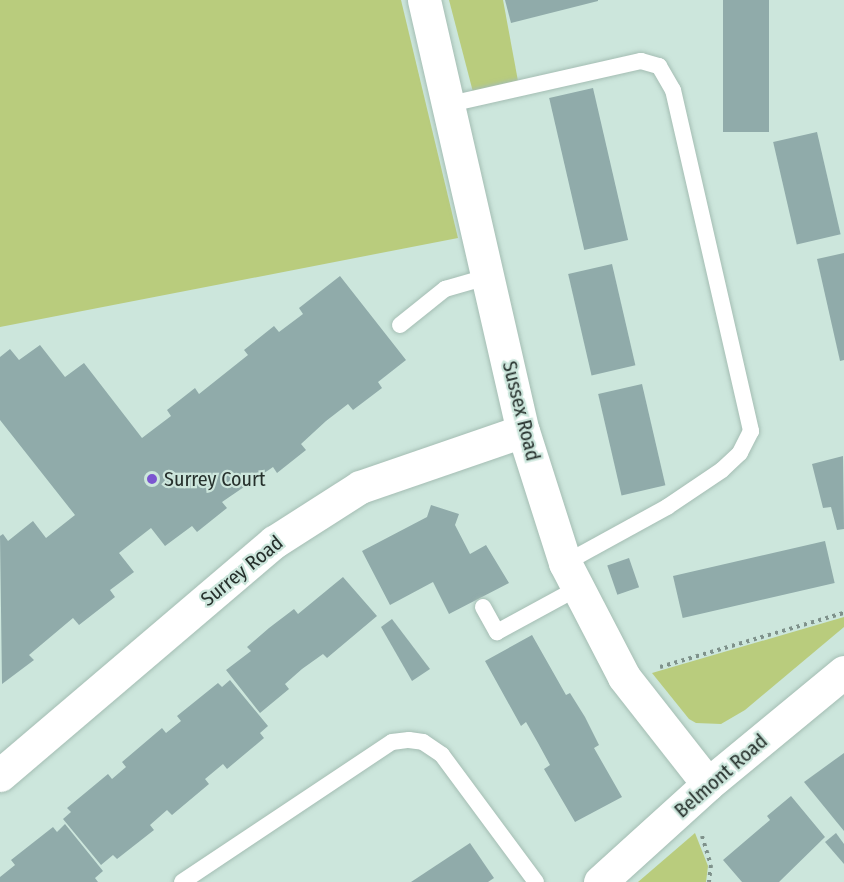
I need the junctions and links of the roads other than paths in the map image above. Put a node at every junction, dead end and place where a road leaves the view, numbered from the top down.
1 (424, 0) edge
2 (450, 104) junction
3 (490, 276) junction
4 (400, 325) dead end
5 (523, 431) junction
6 (571, 576) junction
7 (483, 607) dead end
8 (844, 672) edge
9 (0, 775) edge
10 (708, 784) junction
11 (182, 882) edge
12 (536, 882) edge
13 (600, 882) edge

1 - 2 street, Sussex Road
2 - 3 street, Sussex Road
2 - 6 lane
3 - 4 lane
3 - 5 street, Sussex Road
5 - 6 street, Sussex Road
5 - 9 street, Surrey Road
6 - 7 lane
6 - 10 street, Sussex Road
8 - 10 street, Belmont Road
10 - 13 street, Belmont Road
11 - 12 lane

